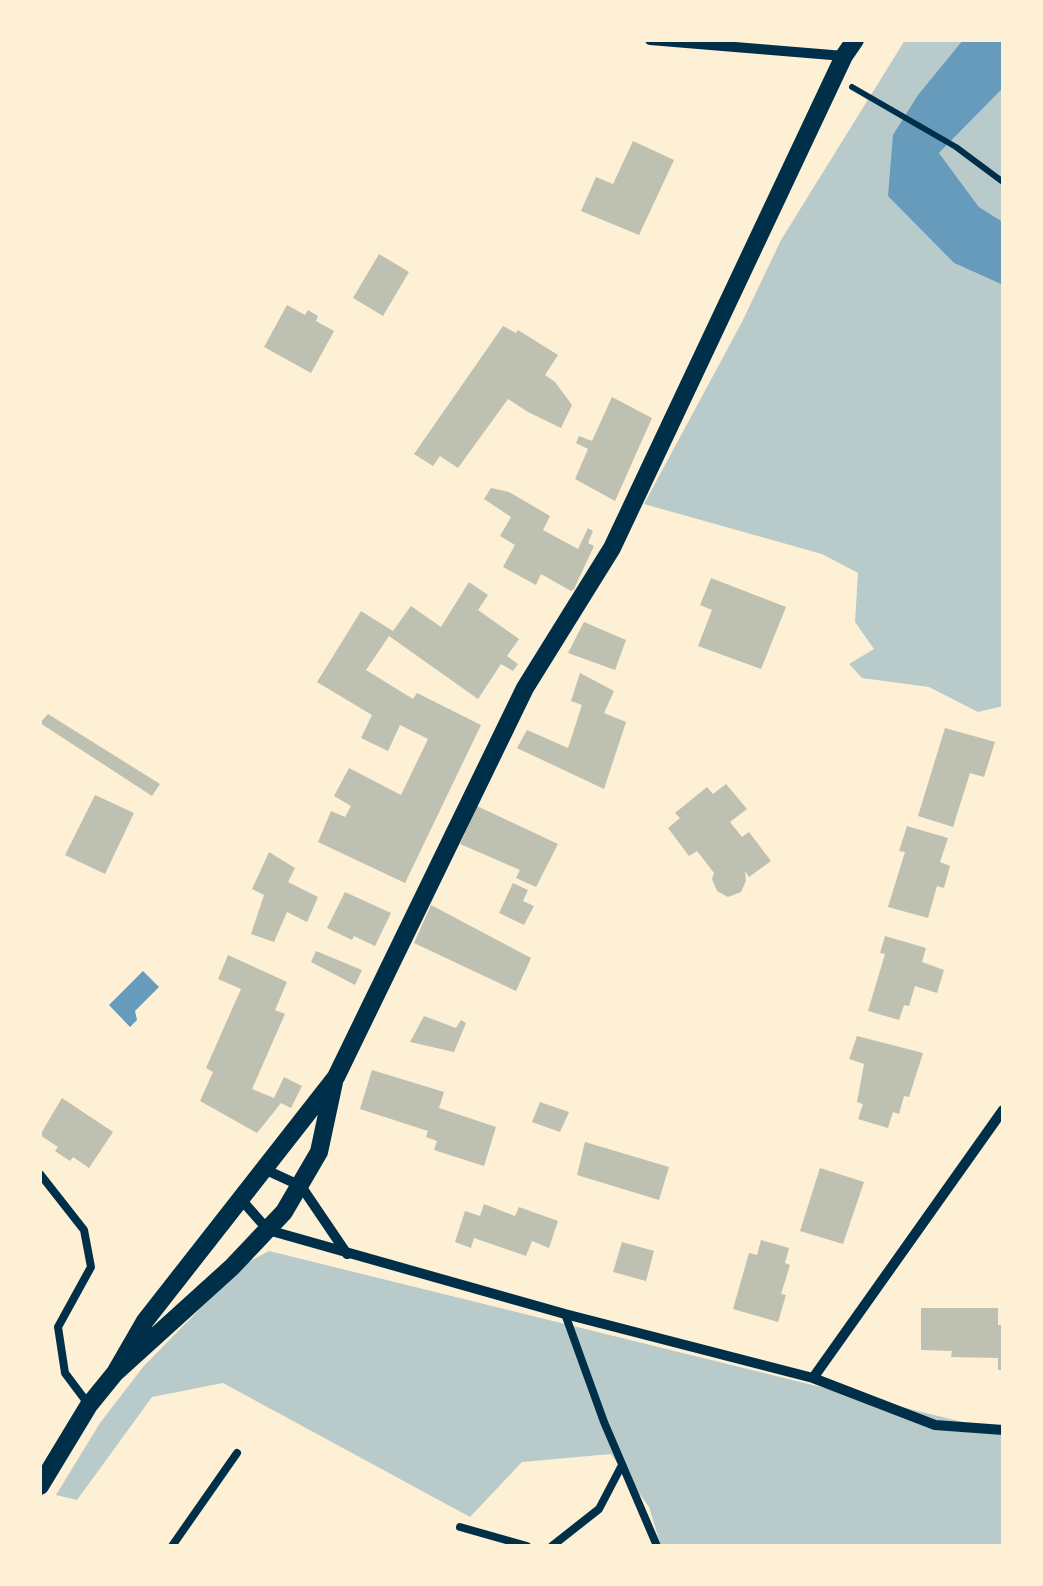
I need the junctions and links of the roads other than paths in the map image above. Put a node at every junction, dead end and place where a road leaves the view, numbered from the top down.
1 (650, 40) edge
2 (849, 48) edge
3 (336, 1077) junction
4 (1003, 1110) edge
5 (262, 1168) junction
6 (40, 1174) edge
7 (301, 1186) junction
8 (239, 1197) junction
9 (268, 1230) junction
10 (348, 1254) junction
11 (565, 1314) junction
12 (115, 1373) junction
13 (813, 1378) junction
14 (90, 1405) junction
15 (1003, 1430) edge
16 (237, 1453) dead end
17 (622, 1465) junction
18 (40, 1486) edge
19 (460, 1527) dead end
20 (172, 1546) edge
21 (527, 1546) edge
22 (552, 1546) edge
23 (657, 1546) edge

1 - 2 street
2 - 3 street
3 - 5 street
3 - 7 street
4 - 13 street
5 - 7 street
5 - 8 street
6 - 14 lane
7 - 9 street
7 - 10 street
8 - 9 street
8 - 12 street
9 - 10 street
9 - 12 street
10 - 11 street
11 - 13 street
11 - 17 lane
12 - 14 street
13 - 15 street
14 - 18 street
16 - 20 lane
17 - 22 lane
17 - 23 lane
19 - 21 lane

